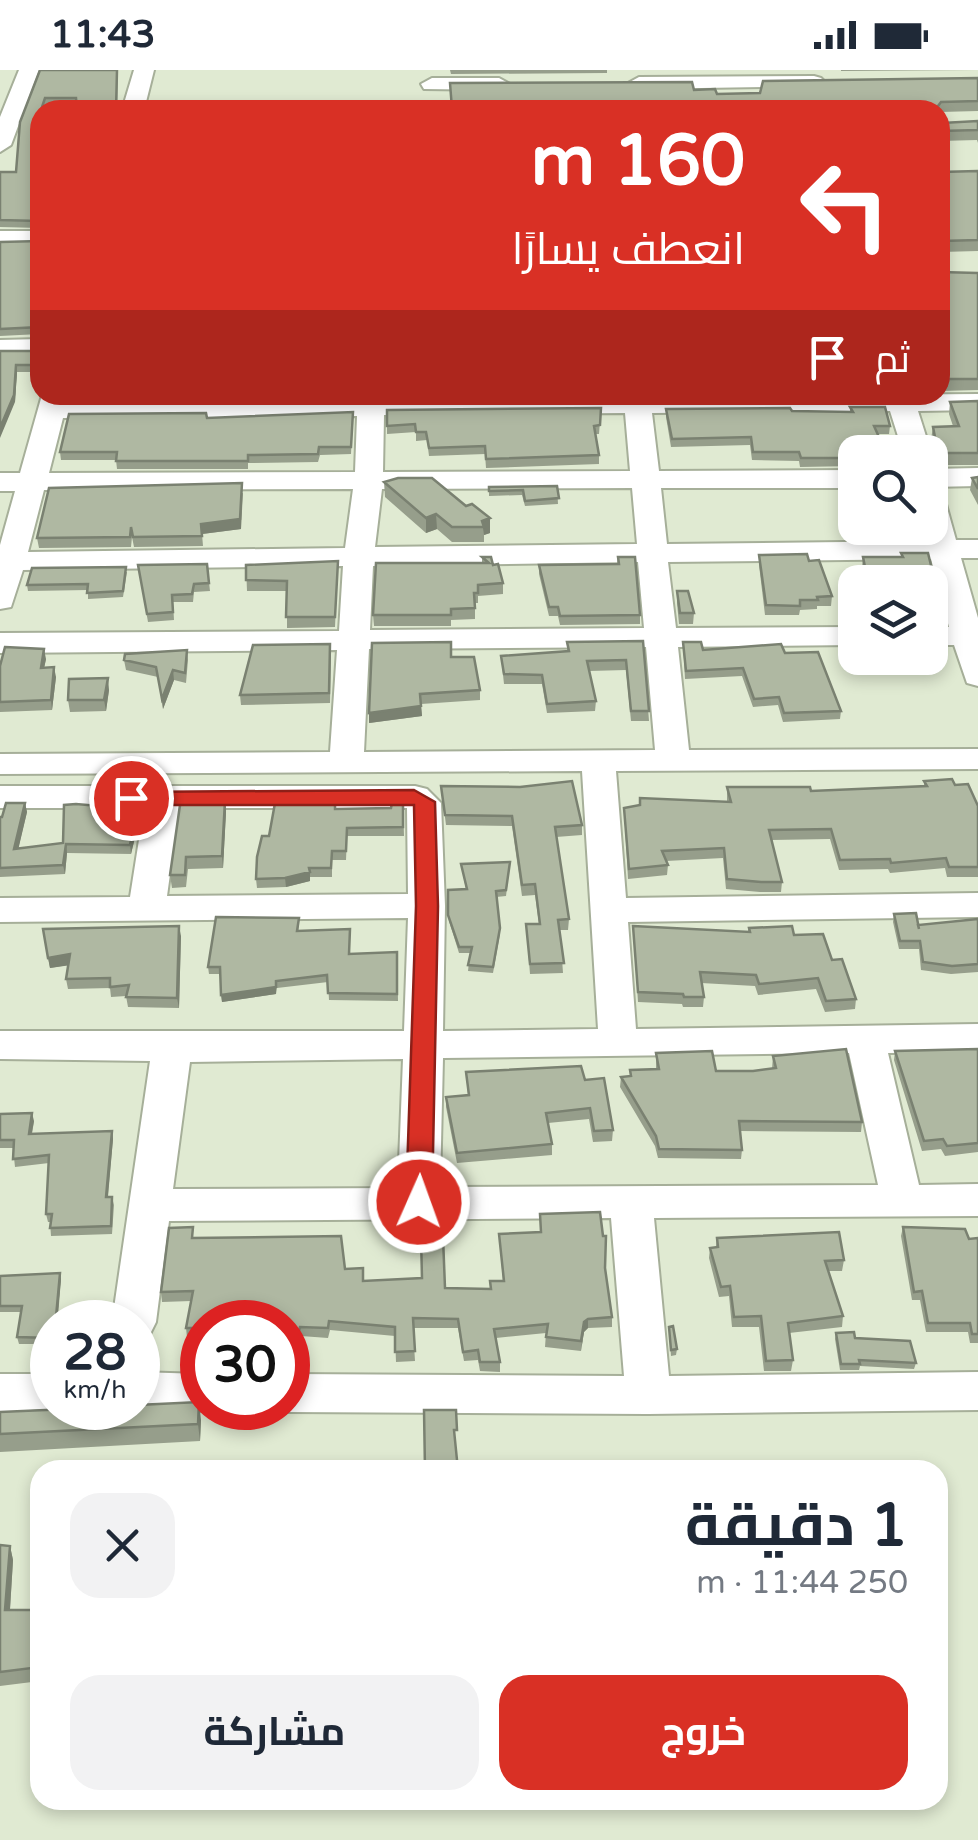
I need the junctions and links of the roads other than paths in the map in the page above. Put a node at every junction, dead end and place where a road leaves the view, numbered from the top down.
1 (29, 70) edge
2 (144, 70) edge
3 (432, 77) edge
4 (629, 79) edge
5 (831, 83) edge
6 (524, 84) edge
7 (9, 97) edge
8 (136, 100) edge
9 (6, 141) edge
10 (0, 238) edge
11 (30, 238) edge
12 (30, 347) edge
13 (0, 348) edge
14 (950, 401) edge
15 (978, 402) edge
16 (53, 405) edge
17 (371, 405) edge
18 (639, 405) edge
19 (902, 405) edge
20 (912, 435) edge
21 (978, 477) edge
22 (948, 478) edge
23 (838, 479) edge
24 (368, 480) junction
25 (648, 480) junction
26 (0, 482) edge
27 (31, 482) junction
28 (941, 545) edge
29 (942, 549) junction
30 (978, 549) edge
31 (653, 550) junction
32 (359, 555) junction
33 (10, 561) junction
34 (0, 600) edge
35 (660, 636) junction
36 (838, 636) edge
37 (972, 636) edge
38 (355, 638) junction
39 (0, 642) edge
40 (978, 676) edge
41 (978, 759) edge
42 (598, 762) junction
43 (673, 762) junction
44 (346, 763) junction
45 (0, 764) edge
46 (0, 797) edge
47 (164, 798) junction
48 (978, 905) edge
49 (427, 906) junction
50 (147, 907) junction
51 (610, 910) junction
52 (2, 919) edge
53 (978, 1038) edge
54 (866, 1040) junction
55 (618, 1044) junction
56 (0, 1045) edge
57 (425, 1045) junction
58 (172, 1048) junction
59 (902, 1200) junction
60 (978, 1200) edge
61 (419, 1202) junction
62 (630, 1202) junction
63 (152, 1205) junction
64 (137, 1300) edge
65 (978, 1391) edge
66 (0, 1392) edge
67 (30, 1392) edge
68 (310, 1392) edge
69 (648, 1395) junction

1 - 7 street
2 - 8 street
3 - 6 street
4 - 5 street
7 - 9 street
10 - 11 street
12 - 13 street
14 - 15 street
16 - 27 street
17 - 24 street
18 - 25 street
19 - 20 street
21 - 22 street
23 - 25 street
24 - 25 street
24 - 27 street
24 - 32 street
25 - 31 street
26 - 27 street
27 - 33 street
28 - 29 street
29 - 30 street
29 - 31 street
29 - 37 street
31 - 32 street
31 - 35 street
32 - 33 street
32 - 38 street
33 - 34 street
35 - 36 street
35 - 38 street
35 - 43 street
37 - 40 street
38 - 39 street
38 - 44 street
41 - 43 street
42 - 43 street
42 - 44 street
42 - 51 street
44 - 45 street
46 - 47 street
47 - 49 street
47 - 50 street
48 - 51 street
49 - 50 street
49 - 57 street
50 - 52 street
51 - 55 street
53 - 54 street
54 - 55 street
54 - 59 street
55 - 57 street
56 - 58 street
57 - 58 street
57 - 61 street
58 - 63 street
59 - 60 street
59 - 62 street
61 - 62 street
61 - 63 street
62 - 69 street
63 - 64 street
65 - 69 street
66 - 67 street
68 - 69 street

